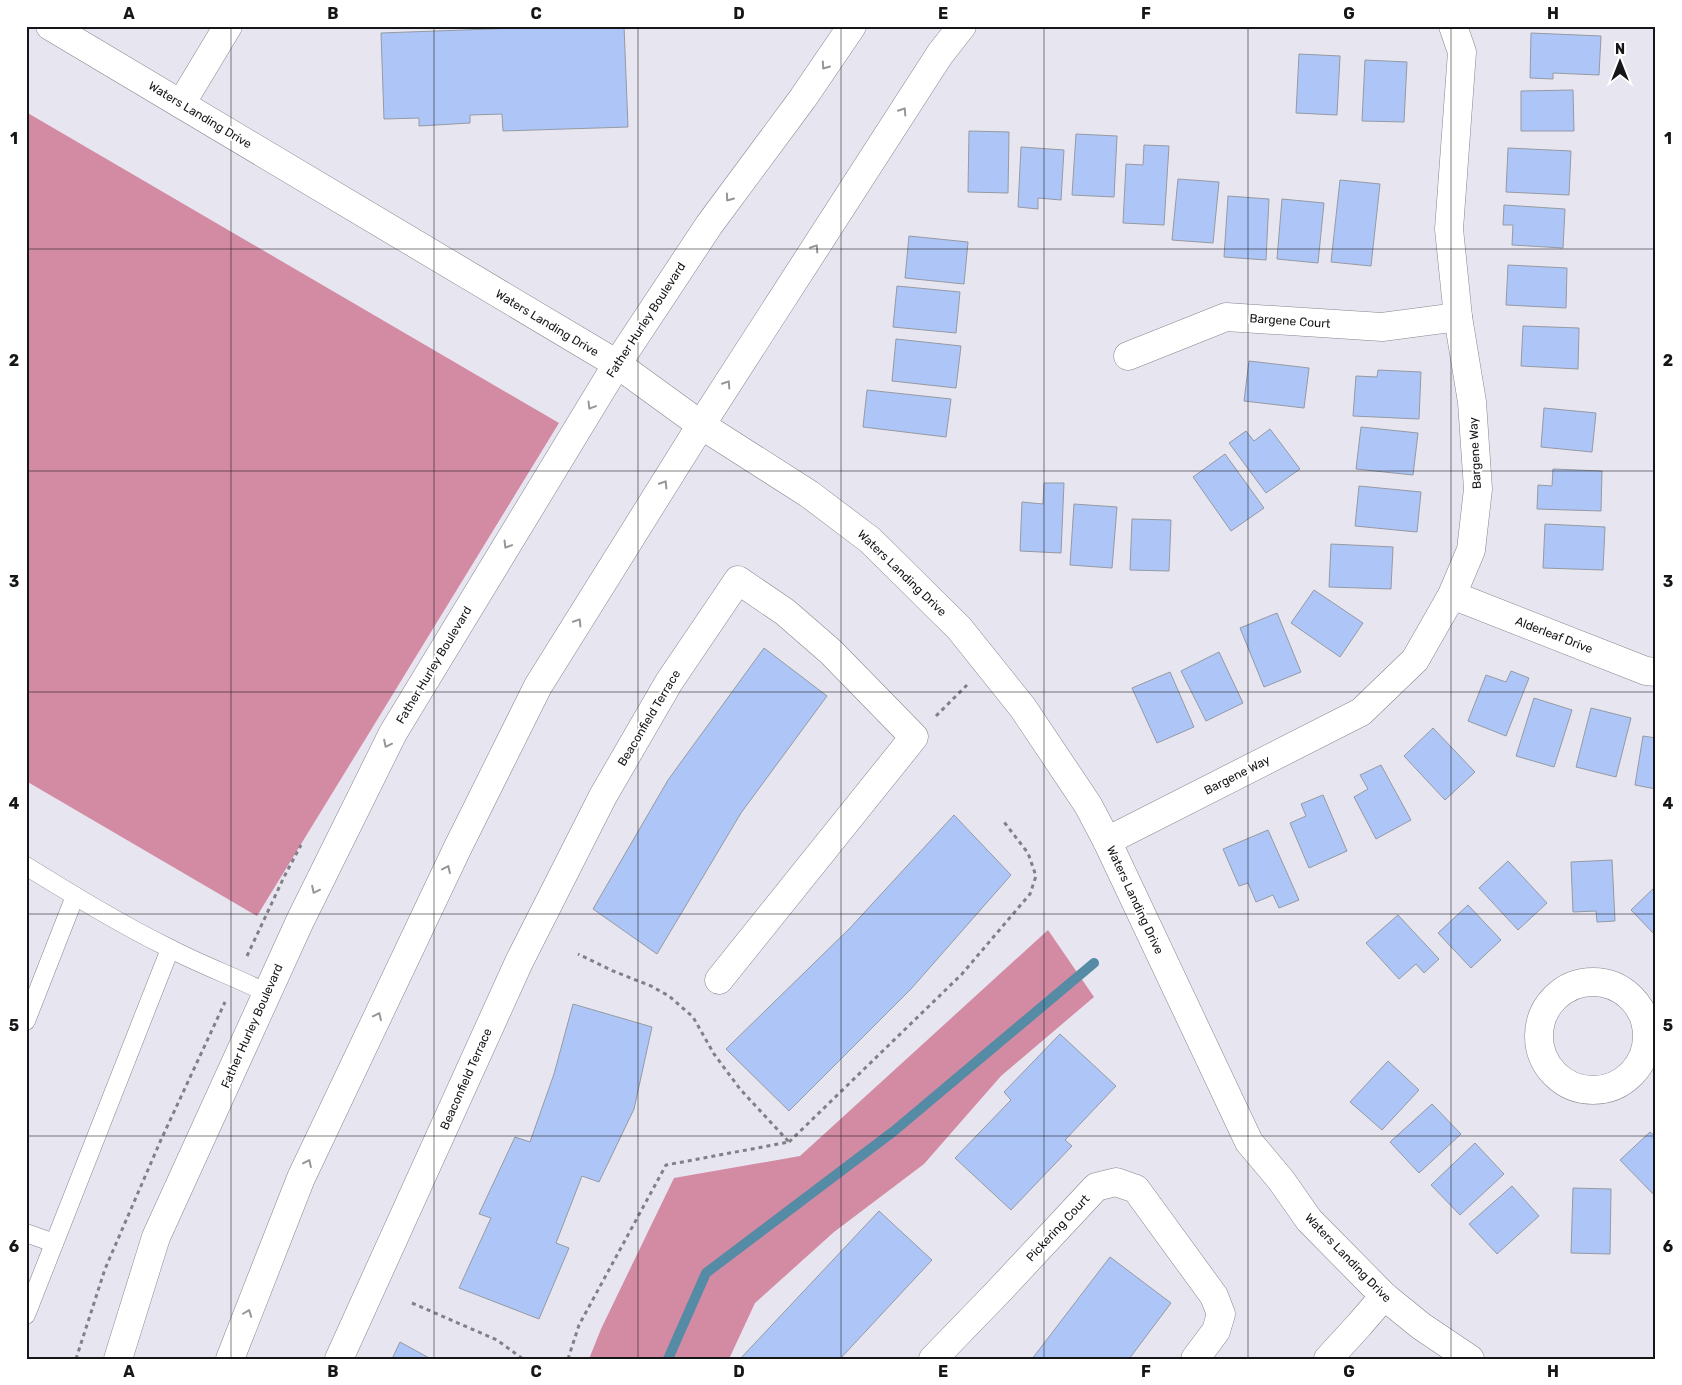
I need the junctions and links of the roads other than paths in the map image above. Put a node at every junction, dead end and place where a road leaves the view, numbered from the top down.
1 (50, 26) edge
2 (228, 26) edge
3 (852, 26) edge
4 (962, 26) edge
5 (1453, 26) edge
6 (181, 104) junction
7 (1458, 317) junction
8 (1128, 356) dead end
9 (617, 364) junction
10 (701, 425) junction
11 (1452, 595) junction
12 (1656, 672) edge
13 (1107, 841) junction
14 (26, 866) edge
15 (75, 896) junction
16 (170, 949) junction
17 (719, 980) dead end
18 (267, 993) junction
19 (26, 1021) edge
20 (26, 1233) edge
21 (54, 1243) junction
22 (1384, 1296) junction
23 (26, 1314) edge
24 (118, 1359) edge
25 (230, 1359) edge
26 (339, 1359) edge
27 (933, 1359) edge
28 (1195, 1359) edge
29 (1328, 1359) edge
30 (1470, 1359) edge

1 - 6 street, Waters Landing Drive
2 - 6 street
3 -> 9 street, Father Hurley Boulevard
10 -> 4 street
5 - 7 street, Bargene Way
6 - 9 street, Waters Landing Drive
7 - 8 street, Bargene Court
7 - 11 street, Bargene Way
9 - 10 street, Waters Landing Drive
9 -> 18 street, Father Hurley Boulevard
10 - 13 street, Waters Landing Drive
25 -> 10 street
11 - 12 street, Alderleaf Drive
11 - 13 street, Bargene Way
13 - 22 street, Waters Landing Drive
14 - 15 lane
15 - 16 lane
15 - 19 lane
16 - 18 lane
16 - 21 lane
17 - 26 street, Beaconfield Terrace
18 - 24 street, Father Hurley Boulevard
20 - 21 lane
21 - 23 lane
22 - 29 street
22 - 30 street, Waters Landing Drive
27 - 28 street, Pickering Court

